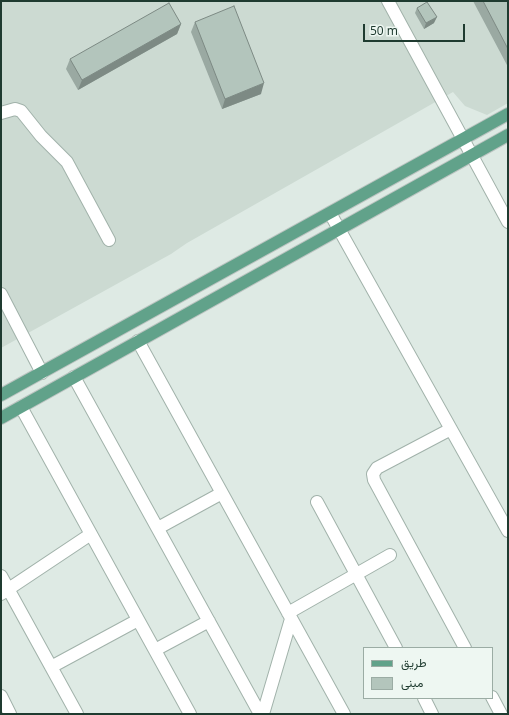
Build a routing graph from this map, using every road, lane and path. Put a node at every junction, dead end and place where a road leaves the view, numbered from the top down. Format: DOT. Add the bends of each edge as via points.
graph roads {
  1 [pos="388,1"];
  2 [pos="1,113"];
  3 [pos="508,114"];
  4 [pos="508,135"];
  5 [pos="464,139"];
  6 [pos="472,154"];
  7 [pos="330,213"];
  8 [pos="508,222"];
  9 [pos="339,228"];
  10 [pos="109,240"];
  11 [pos="1,294"];
  12 [pos="138,340"];
  13 [pos="42,373"];
  14 [pos="74,377"];
  15 [pos="1,395"];
  16 [pos="21,407"];
  17 [pos="1,418"];
  18 [pos="451,429"];
  19 [pos="222,493"];
  20 [pos="317,502"];
  21 [pos="158,528"];
  22 [pos="508,531"];
  23 [pos="91,534"];
  24 [pos="390,555"];
  25 [pos="356,574"];
  26 [pos="1,576"];
  27 [pos="5,592"];
  28 [pos="290,616"];
  29 [pos="138,620"];
  30 [pos="209,621"];
  31 [pos="395,647"];
  32 [pos="464,647"];
  33 [pos="155,650"];
  34 [pos="51,668"];
  35 [pos="1,696"];
  36 [pos="424,699"];
  37 [pos="493,699"];
  38 [pos="10,714"];
  39 [pos="77,714"];
  40 [pos="190,714"];
  41 [pos="261,714"];
  42 [pos="344,714"];
  43 [pos="432,714"];
  44 [pos="501,714"];
  1 -- 5 [label="street"];
  2 -- 10 [label="street" via="15,109 20,111 67,162"];
  3 -- 5 [label="main road"];
  4 -- 6 [label="main road"];
  5 -- 6 [label="street"];
  5 -- 7 [label="main road"];
  6 -- 8 [label="street"];
  6 -- 9 [label="main road"];
  7 -- 9 [label="street"];
  7 -- 13 [label="main road"];
  9 -- 12 [label="main road"];
  9 -- 18 [label="street"];
  11 -- 13 [label="street"];
  12 -- 14 [label="main road"];
  12 -- 19 [label="street"];
  13 -- 15 [label="main road"];
  14 -- 16 [label="main road"];
  14 -- 21 [label="street"];
  16 -- 17 [label="main road"];
  16 -- 23 [label="street"];
  18 -- 22 [label="street"];
  18 -- 32 [label="street" via="377,468 373,474"];
  19 -- 21 [label="street"];
  19 -- 28 [label="street"];
  20 -- 25 [label="street"];
  21 -- 30 [label="street"];
  23 -- 27 [label="street"];
  23 -- 29 [label="street"];
  24 -- 25 [label="street"];
  25 -- 28 [label="street"];
  25 -- 31 [label="street"];
  26 -- 27 [label="street"];
  27 -- 34 [label="street"];
  28 -- 41 [label="street"];
  28 -- 42 [label="street"];
  29 -- 33 [label="street"];
  29 -- 34 [label="street"];
  30 -- 33 [label="street"];
  30 -- 41 [label="street"];
  33 -- 40 [label="street"];
  34 -- 39 [label="street"];
  35 -- 38 [label="street"];
  36 -- 43 [label="street"];
  37 -- 44 [label="street"];
}
